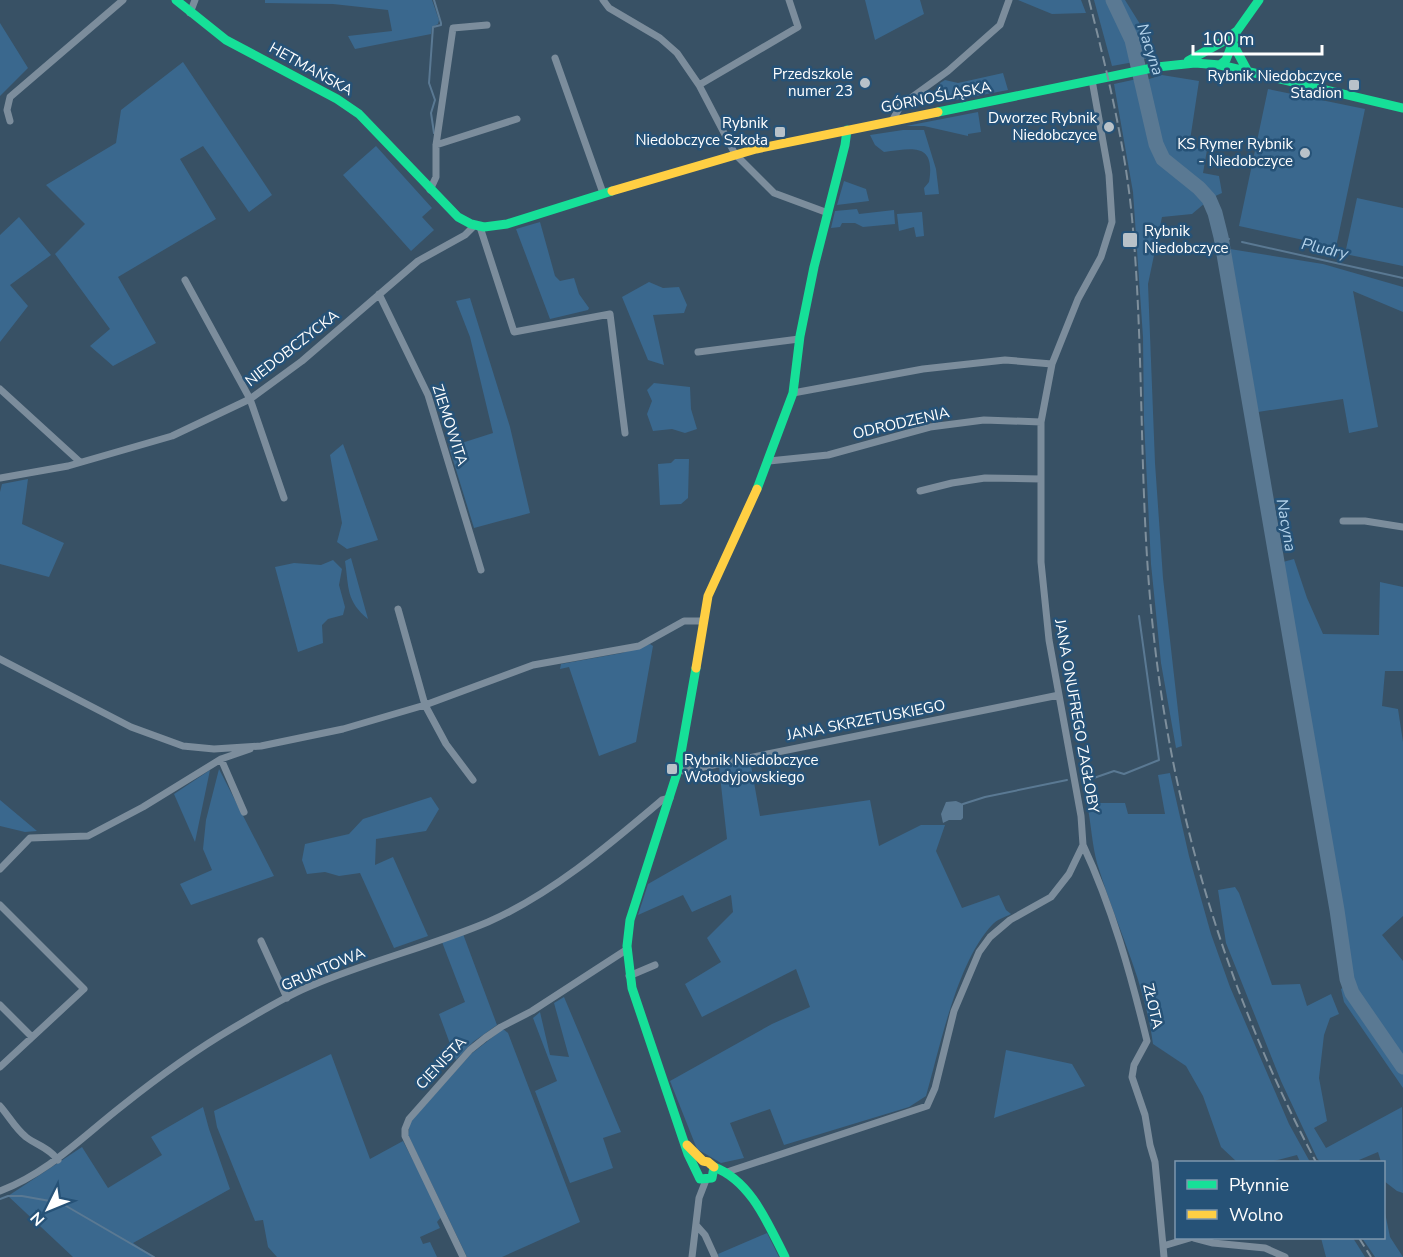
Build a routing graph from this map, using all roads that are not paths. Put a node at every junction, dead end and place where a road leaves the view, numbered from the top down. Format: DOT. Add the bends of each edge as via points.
graph roads {
  1 [pos="123,0"];
  2 [pos="176,0"];
  3 [pos="195,0"];
  4 [pos="603,0"];
  5 [pos="789,0"];
  6 [pos="1009,0"];
  7 [pos="1259,0"];
  8 [pos="190,13"];
  9 [pos="487,25"];
  10 [pos="1237,31"];
  11 [pos="1222,42"];
  12 [pos="1233,44"];
  13 [pos="555,58"];
  14 [pos="1184,63"];
  15 [pos="1221,65"];
  16 [pos="1247,70"];
  17 [pos="1092,80"];
  18 [pos="699,85"];
  19 [pos="1403,108"];
  20 [pos="517,119"];
  21 [pos="10,121"];
  22 [pos="892,121"];
  23 [pos="847,130"];
  24 [pos="436,145"];
  25 [pos="735,154"];
  26 [pos="430,190"];
  27 [pos="603,193"];
  28 [pos="828,213"];
  29 [pos="477,226"];
  30 [pos="185,280"];
  31 [pos="379,294"];
  32 [pos="799,339"];
  33 [pos="698,352"];
  34 [pos="1052,364"];
  35 [pos="0,389"];
  36 [pos="792,393"];
  37 [pos="250,399"];
  38 [pos="1041,423"];
  39 [pos="626,433"];
  40 [pos="80,462"];
  41 [pos="769,462"];
  42 [pos="0,478"];
  43 [pos="1041,479"];
  44 [pos="920,491"];
  45 [pos="284,498"];
  46 [pos="1343,520"];
  47 [pos="1403,527"];
  48 [pos="481,570"];
  49 [pos="398,609"];
  50 [pos="703,621"];
  51 [pos="0,659"];
  52 [pos="1059,695"];
  53 [pos="424,705"];
  54 [pos="261,746"];
  55 [pos="221,759"];
  56 [pos="678,770"];
  57 [pos="473,780"];
  58 [pos="670,798"];
  59 [pos="244,812"];
  60 [pos="1083,845"];
  61 [pos="0,869"];
  62 [pos="0,905"];
  63 [pos="261,941"];
  64 [pos="626,950"];
  65 [pos="655,965"];
  66 [pos="629,976"];
  67 [pos="287,998"];
  68 [pos="0,1005"];
  69 [pos="32,1037"];
  70 [pos="0,1067"];
  71 [pos="0,1106"];
  72 [pos="686,1143"];
  73 [pos="58,1160"];
  74 [pos="703,1161"];
  75 [pos="727,1172"];
  76 [pos="696,1173"];
  77 [pos="710,1175"];
  78 [pos="736,1183"];
  79 [pos="0,1191"];
  80 [pos="699,1198"];
  81 [pos="697,1226"];
  82 [pos="1187,1239"];
  83 [pos="1198,1239"];
  84 [pos="1163,1246"];
  85 [pos="1282,1256"];
  86 [pos="463,1257"];
  87 [pos="692,1257"];
  88 [pos="716,1257"];
  89 [pos="784,1257"];
  90 [pos="1164,1257"];
  1 -- 21 [label="street" via="10,97"];
  2 -- 8 [label="street, HETMAŃSKA"];
  3 -- 8 [label="street"];
  4 -- 18 [label="street" via="609,8 660,38"];
  5 -- 18 [label="street" via="798,27"];
  6 -- 22 [label="street" via="1000,25 901,105"];
  7 -- 10 [label="street"];
  8 -- 26 [label="street, HETMAŃSKA" via="226,40 359,114"];
  9 -- 24 [label="street" via="453,28"];
  10 -- 11 [label="street"];
  10 -- 12 [label="street"];
  11 -- 14 [label="street"];
  11 -- 15 [label="street" via="1216,58"];
  12 -- 15 [label="street"];
  12 -- 16 [label="street"];
  13 -- 27 [label="street"];
  14 -- 15 [label="street, GÓRNOŚLĄSKA"];
  14 -- 17 [label="street, GÓRNOŚLĄSKA"];
  15 -- 16 [label="street, GÓRNOŚLĄSKA"];
  16 -- 19 [label="street, GÓRNOŚLĄSKA"];
  17 -- 22 [label="street, GÓRNOŚLĄSKA"];
  17 -- 34 [label="street, JANA ONUFREGO ZAGŁOBY" via="1109,175 1112,222 1101,256 1078,299"];
  18 -- 25 [label="street"];
  20 -- 24 [label="street"];
  22 -- 23 [label="street, GÓRNOŚLĄSKA"];
  23 -- 25 [label="street, GÓRNOŚLĄSKA"];
  23 -- 28 [label="street"];
  24 -- 26 [label="street" via="436,177"];
  25 -- 27 [label="street, GÓRNOŚLĄSKA"];
  25 -- 28 [label="street" via="774,193"];
  26 -- 29 [label="street, HETMAŃSKA" via="451,212"];
  27 -- 29 [label="street, GÓRNOŚLĄSKA" via="507,224"];
  28 -- 32 [label="street"];
  29 -- 31 [label="street, NIEDOBCZYCKA" via="418,261"];
  29 -- 39 [label="street" via="514,332 610,314"];
  30 -- 37 [label="street"];
  31 -- 37 [label="street, NIEDOBCZYCKA" via="302,361"];
  31 -- 48 [label="street, ZIEMOWITA" via="428,395"];
  32 -- 33 [label="street"];
  32 -- 36 [label="street"];
  34 -- 36 [label="street" via="993,361 922,369"];
  34 -- 38 [label="street, JANA ONUFREGO ZAGŁOBY"];
  35 -- 40 [label="street"];
  36 -- 41 [label="street"];
  37 -- 40 [label="street, NIEDOBCZYCKA" via="177,434"];
  37 -- 45 [label="street"];
  38 -- 41 [label="street, ODRODZENIA" via="984,420 930,427 828,455"];
  38 -- 43 [label="street, JANA ONUFREGO ZAGŁOBY"];
  40 -- 42 [label="street, NIEDOBCZYCKA"];
  41 -- 50 [label="street" via="708,596"];
  43 -- 44 [label="street" via="985,478"];
  43 -- 52 [label="street, JANA ONUFREGO ZAGŁOBY" via="1041,562"];
  46 -- 47 [label="street"];
  49 -- 53 [label="street"];
  50 -- 53 [label="street" via="684,621 639,646 533,665"];
  50 -- 56 [label="street"];
  51 -- 54 [label="street" via="131,727 183,746"];
  52 -- 56 [label="street, JANA SKRZETUSKIEGO"];
  52 -- 60 [label="street, JANA ONUFREGO ZAGŁOBY"];
  53 -- 54 [label="street" via="343,729"];
  53 -- 57 [label="street"];
  54 -- 55 [label="street"];
  55 -- 59 [label="street"];
  55 -- 61 [label="street" via="88,836 30,838"];
  56 -- 58 [label="street"];
  58 -- 64 [label="street" via="630,920"];
  58 -- 67 [label="street, GRUNTOWA" via="662,800 540,894 489,922 351,970"];
  60 -- 75 [label="street, JANA ONUFREGO ZAGŁOBY" via="1069,874 1051,897 1010,920 979,952 954,1011 927,1107"];
  60 -- 84 [label="street, ZŁOTA" via="1134,982 1147,1041 1132,1077 1155,1162"];
  62 -- 69 [label="street" via="84,989"];
  63 -- 67 [label="street"];
  64 -- 66 [label="street"];
  64 -- 86 [label="street, CIENISTA" via="470,1050 406,1125 405,1136"];
  65 -- 66 [label="street"];
  66 -- 72 [label="street"];
  67 -- 73 [label="street, GRUNTOWA" via="191,1055 121,1106"];
  68 -- 69 [label="street"];
  69 -- 70 [label="street"];
  71 -- 73 [label="street" via="20,1131 50,1149"];
  72 -- 74 [label="street"];
  72 -- 76 [label="street"];
  73 -- 79 [label="street, GRUNTOWA" via="22,1183"];
  74 -- 76 [label="street"];
  74 -- 77 [label="street" via="708,1162"];
  75 -- 77 [label="street"];
  75 -- 78 [label="street"];
  76 -- 77 [label="street" via="700,1179"];
  76 -- 80 [label="street"];
  77 -- 78 [label="street"];
  77 -- 80 [label="street"];
  78 -- 89 [label="street" via="758,1205"];
  80 -- 81 [label="street"];
  81 -- 87 [label="street"];
  81 -- 88 [label="street"];
  82 -- 84 [label="street"];
  83 -- 85 [label="street" via="1265,1248"];
  84 -- 90 [label="street, ZŁOTA"];
}
